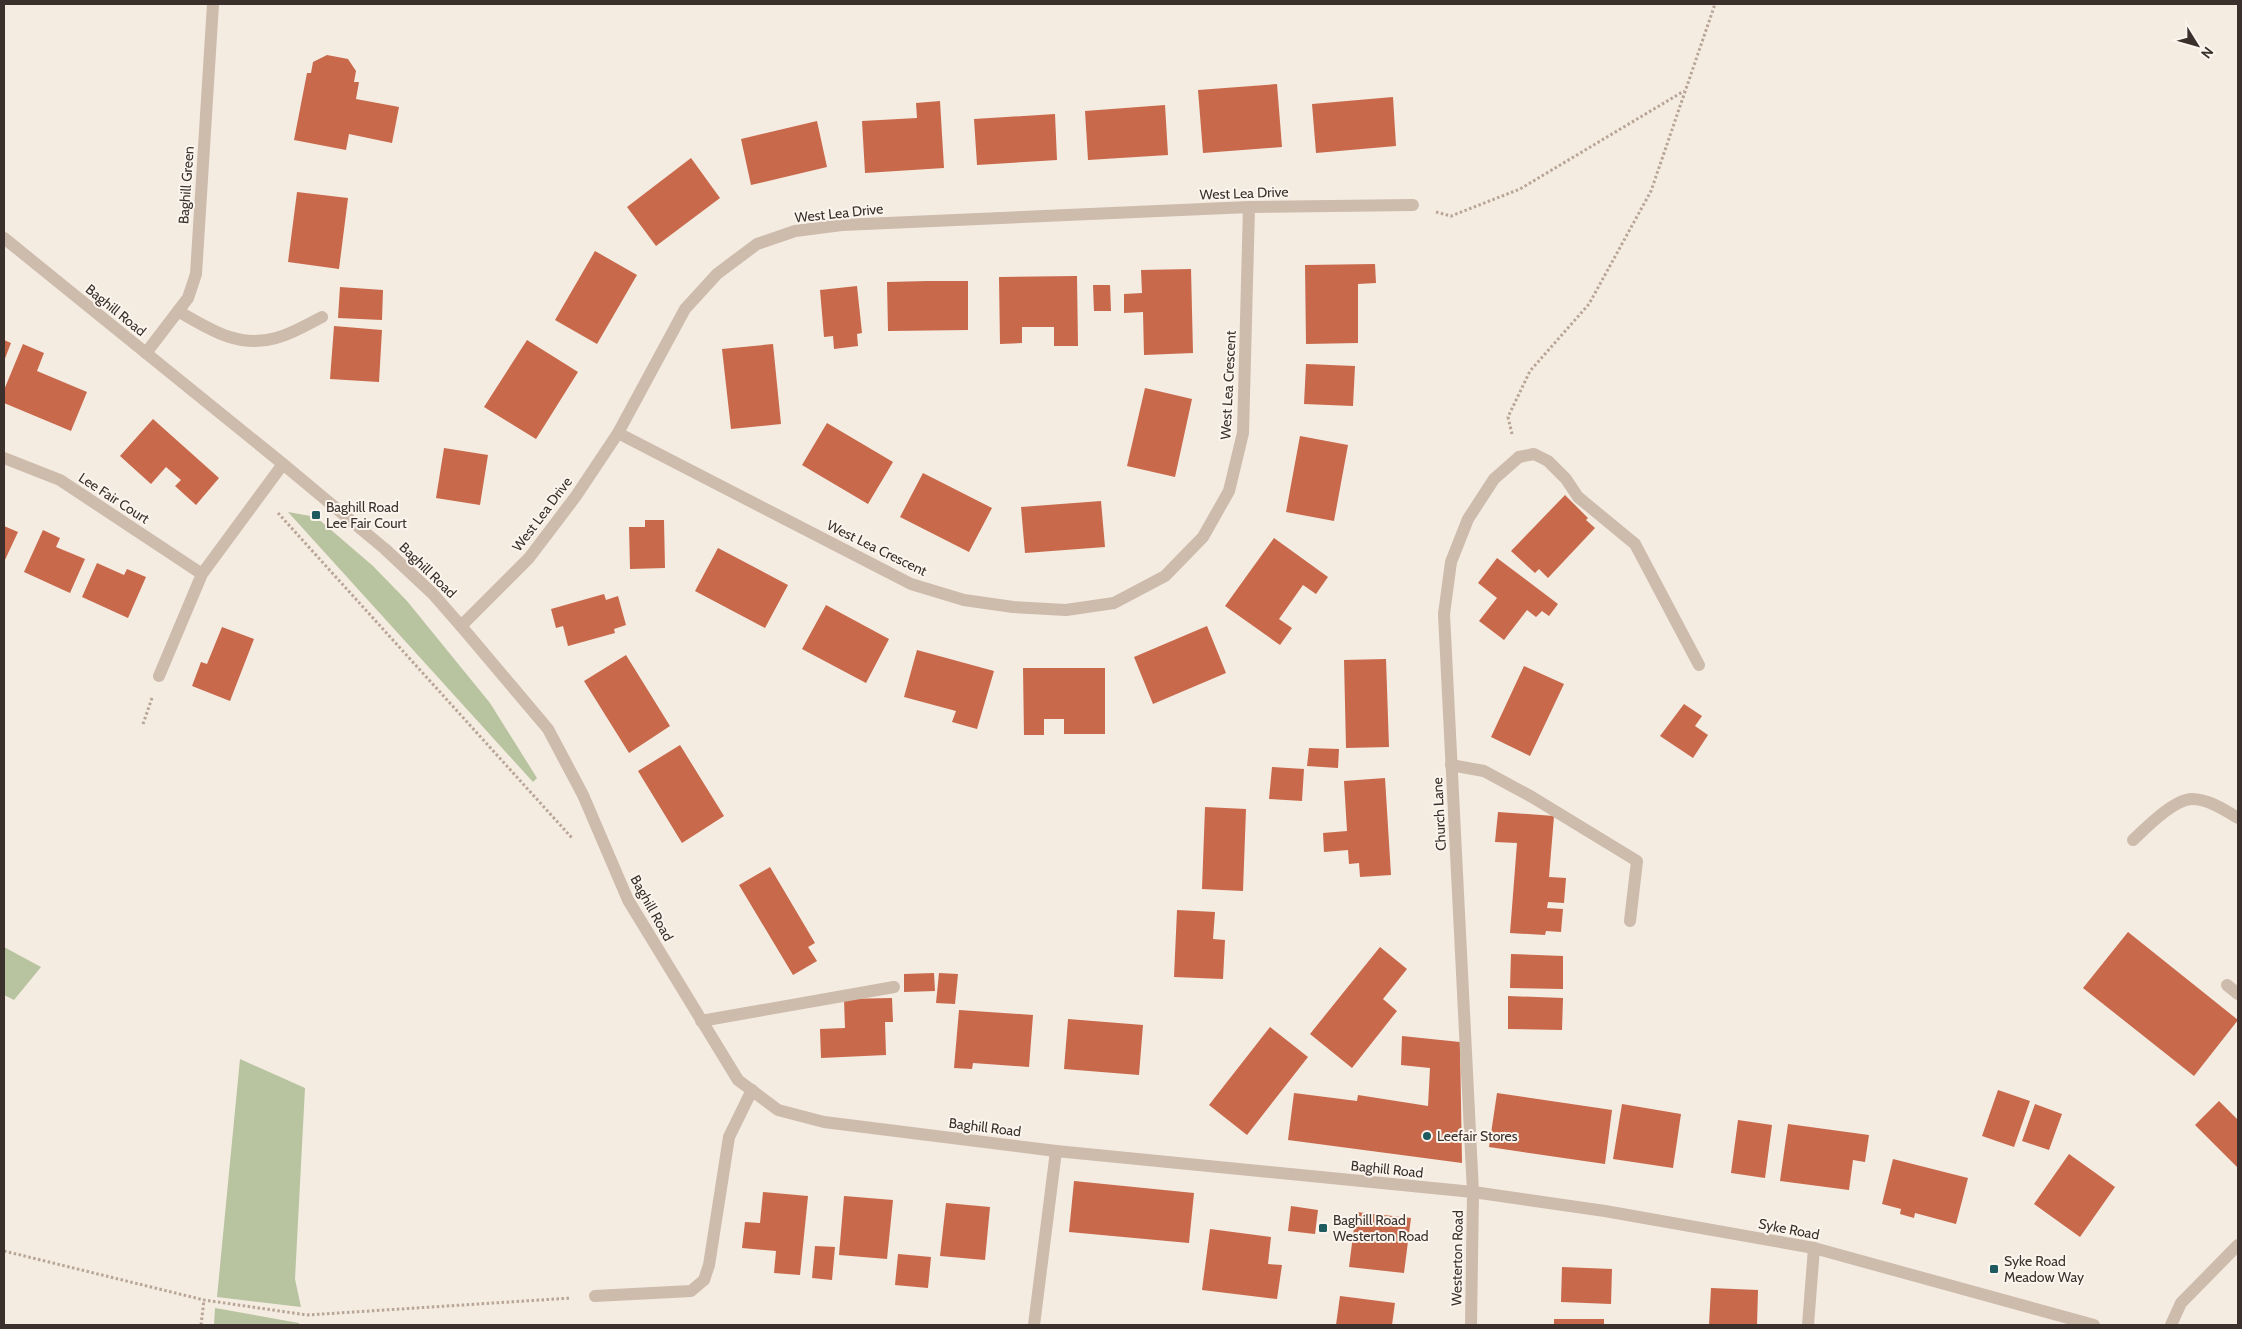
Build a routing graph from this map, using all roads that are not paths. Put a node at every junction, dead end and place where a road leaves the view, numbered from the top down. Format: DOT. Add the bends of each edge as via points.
graph roads {
  1 [pos="213,4"];
  2 [pos="1413,205"];
  3 [pos="1249,207"];
  4 [pos="4,238"];
  5 [pos="178,311"];
  6 [pos="322,317"];
  7 [pos="146,353"];
  8 [pos="618,432"];
  9 [pos="4,458"];
  10 [pos="283,464"];
  11 [pos="202,574"];
  12 [pos="461,626"];
  13 [pos="1699,665"];
  14 [pos="159,676"];
  15 [pos="1452,765"];
  16 [pos="2238,818"];
  17 [pos="2132,840"];
  18 [pos="1630,921"];
  19 [pos="2227,985"];
  20 [pos="894,987"];
  21 [pos="2238,994"];
  22 [pos="700,1021"];
  23 [pos="752,1090"];
  24 [pos="1056,1151"];
  25 [pos="1473,1192"];
  26 [pos="2238,1245"];
  27 [pos="1814,1248"];
  28 [pos="595,1296"];
  29 [pos="1034,1325"];
  30 [pos="1471,1325"];
  31 [pos="1808,1325"];
  32 [pos="2094,1325"];
  33 [pos="2171,1325"];
  1 -- 5 [label="street, Baghill Green" via="196,274 188,298"];
  2 -- 3 [label="street, West Lea Drive"];
  3 -- 8 [label="street, West Lea Drive" via="842,224 795,231 757,244 717,274 685,309"];
  3 -- 8 [label="street, West Lea Crescent" via="1243,433 1229,491 1203,537 1165,576 1114,603 1066,610 1013,607 964,600 911,584"];
  4 -- 7 [label="street, Baghill Road"];
  5 -- 6 [label="street" via="233,340 254,341 276,338"];
  5 -- 7 [label="street, Baghill Green"];
  7 -- 10 [label="street, Baghill Road"];
  8 -- 12 [label="street, West Lea Drive" via="576,496 529,558"];
  9 -- 11 [label="street, Lee Fair Court" via="60,480"];
  10 -- 11 [label="street"];
  10 -- 12 [label="street, Baghill Road" via="385,549"];
  11 -- 14 [label="street"];
  12 -- 22 [label="street, Baghill Road" via="548,730 583,795 628,900"];
  13 -- 15 [label="street, Church Lane" via="1635,544 1578,497 1548,461 1534,454 1518,457 1494,479 1468,519 1451,562 1444,614"];
  15 -- 18 [label="street" via="1484,771 1637,861"];
  15 -- 25 [label="street, Church Lane"];
  16 -- 17 [label="street" via="2215,805 2191,798 2166,809"];
  19 -- 21 [label="street"];
  20 -- 22 [label="street"];
  22 -- 23 [label="street, Baghill Road" via="738,1080"];
  23 -- 24 [label="street, Baghill Road" via="778,1110 824,1122"];
  23 -- 28 [label="street" via="729,1137 704,1280 691,1291"];
  24 -- 25 [label="street, Baghill Road"];
  24 -- 29 [label="street"];
  25 -- 27 [label="street, Syke Road" via="1605,1211"];
  25 -- 30 [label="street, Westerton Road"];
  26 -- 33 [label="street" via="2181,1303"];
  27 -- 31 [label="street"];
  27 -- 32 [label="street, Syke Road"];
}
